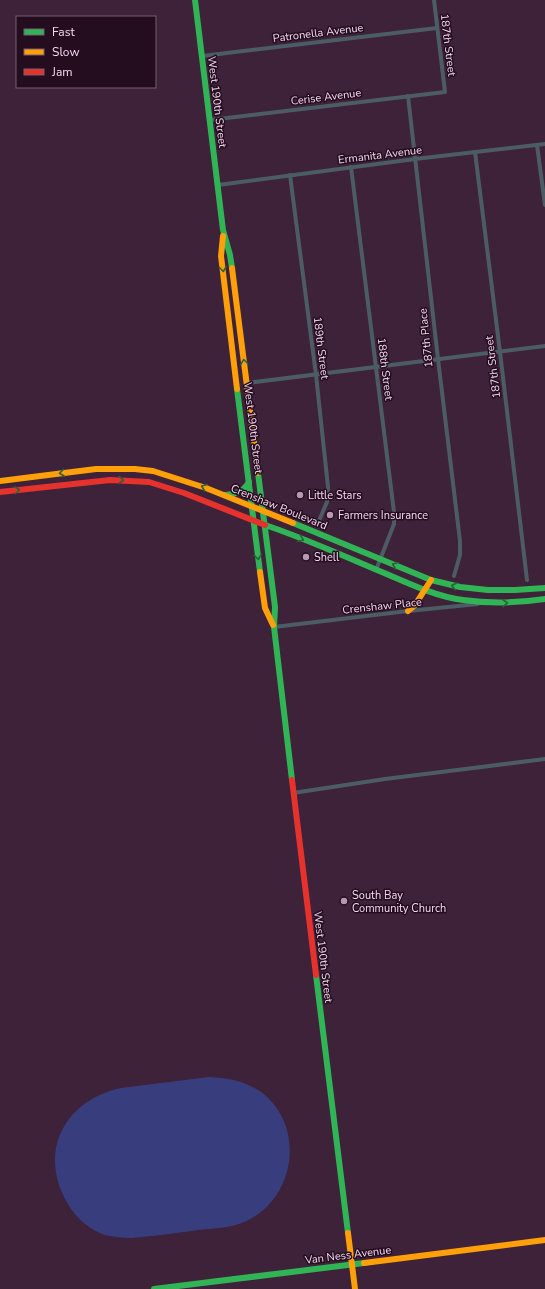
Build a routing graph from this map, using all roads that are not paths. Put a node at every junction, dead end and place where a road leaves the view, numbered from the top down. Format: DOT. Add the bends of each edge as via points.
graph roads {
  1 [pos="195,0"];
  2 [pos="434,0"];
  3 [pos="437,28"];
  4 [pos="202,56"];
  5 [pos="445,92"];
  6 [pos="408,96"];
  7 [pos="210,120"];
  8 [pos="545,144"];
  9 [pos="538,145"];
  10 [pos="475,152"];
  11 [pos="415,159"];
  12 [pos="351,167"];
  13 [pos="290,175"];
  14 [pos="218,185"];
  15 [pos="545,205"];
  16 [pos="223,230"];
  17 [pos="545,346"];
  18 [pos="500,352"];
  19 [pos="438,360"];
  20 [pos="376,367"];
  21 [pos="316,375"];
  22 [pos="247,383"];
  23 [pos="81,471"];
  24 [pos="0,481"];
  25 [pos="82,482"];
  26 [pos="249,482"];
  27 [pos="0,492"];
  28 [pos="223,496"];
  29 [pos="252,508"];
  30 [pos="263,512"];
  31 [pos="254,521"];
  32 [pos="318,523"];
  33 [pos="265,525"];
  34 [pos="380,559"];
  35 [pos="376,570"];
  36 [pos="454,576"];
  37 [pos="431,580"];
  38 [pos="527,580"];
  39 [pos="545,588"];
  40 [pos="426,590"];
  41 [pos="545,598"];
  42 [pos="492,603"];
  43 [pos="408,611"];
  44 [pos="274,627"];
  45 [pos="545,759"];
  46 [pos="293,793"];
  47 [pos="545,1240"];
  48 [pos="351,1264"];
  49 [pos="154,1289"];
  50 [pos="355,1289"];
  1 -- 4 [label="main road, West 190th Street"];
  2 -- 3 [label="street, 187th Street"];
  3 -- 4 [label="street, Patronella Avenue"];
  3 -- 5 [label="street, 187th Street"];
  4 -- 7 [label="main road, West 190th Street"];
  5 -- 6 [label="street, Cerise Avenue"];
  6 -- 7 [label="street, Cerise Avenue"];
  6 -- 11 [label="street, 187th Place"];
  7 -- 14 [label="main road, West 190th Street"];
  8 -- 9 [label="street, Ermanita Avenue"];
  9 -- 10 [label="street, Ermanita Avenue"];
  9 -- 15 [label="street"];
  10 -- 11 [label="street, Ermanita Avenue"];
  10 -- 18 [label="street, 187th Street"];
  11 -- 12 [label="street, Ermanita Avenue"];
  11 -- 19 [label="street, 187th Place"];
  12 -- 13 [label="street, Ermanita Avenue"];
  12 -- 20 [label="street, 188th Street"];
  13 -- 14 [label="street, Ermanita Avenue"];
  13 -- 21 [label="street, 189th Street"];
  14 -- 16 [label="main road, West 190th Street"];
  22 -- 16 [label="main road, West 190th Street, one-way" via="230,255"];
  16 -- 26 [label="main road, West 190th Street, one-way" via="221,256"];
  17 -- 18 [label="street"];
  18 -- 19 [label="street"];
  18 -- 38 [label="street, 187th Street"];
  19 -- 20 [label="street"];
  19 -- 36 [label="street, 187th Place" via="460,541 460,555"];
  20 -- 21 [label="street"];
  20 -- 34 [label="street, 188th Street" via="394,512 394,524"];
  21 -- 22 [label="street"];
  21 -- 32 [label="street, 189th Street" via="328,495"];
  22 -- 30 [label="main road, West 190th Street"];
  23 -- 24 [label="main road, Crenshaw Boulevard, one-way"];
  23 -- 25 [label="main road"];
  28 -- 23 [label="main road, Crenshaw Boulevard, one-way" via="178,478 152,471 125,468"];
  27 -- 25 [label="main road, Crenshaw Boulevard, one-way"];
  25 -- 31 [label="main road, Crenshaw Boulevard, one-way" via="149,482"];
  26 -- 28 [label="main road" via="238,494"];
  26 -- 29 [label="main road, West 190th Street"];
  28 -- 29 [label="main road, Crenshaw Boulevard"];
  29 -- 30 [label="main road, Crenshaw Boulevard"];
  29 -- 31 [label="main road, West 190th Street"];
  30 -- 33 [label="main road, West 190th Street"];
  30 -- 34 [label="main road, Crenshaw Boulevard"];
  31 -- 33 [label="main road, Crenshaw Boulevard"];
  31 -- 44 [label="main road, West 190th Street, one-way" via="265,608"];
  33 -- 35 [label="main road, Crenshaw Boulevard, one-way"];
  33 -- 44 [label="main road, West 190th Street" via="275,607"];
  34 -- 35 [label="street, 188th Street"];
  37 -- 34 [label="main road, Crenshaw Boulevard, one-way"];
  35 -- 40 [label="main road, Crenshaw Boulevard"];
  39 -- 37 [label="main road, Crenshaw Boulevard, one-way" via="494,591 464,588"];
  37 -- 40 [label="main road"];
  40 -- 42 [label="main road, Crenshaw Boulevard" via="462,600"];
  40 -- 43 [label="main road"];
  42 -- 41 [label="main road, Crenshaw Boulevard, one-way"];
  42 -- 43 [label="street, Crenshaw Place"];
  43 -- 44 [label="street, Crenshaw Place"];
  44 -- 46 [label="main road, West 190th Street"];
  45 -- 46 [label="street"];
  46 -- 48 [label="main road, West 190th Street"];
  47 -- 48 [label="main road, Van Ness Avenue"];
  48 -- 49 [label="main road, Van Ness Avenue"];
  48 -- 50 [label="main road, West 190th Street"];
}
